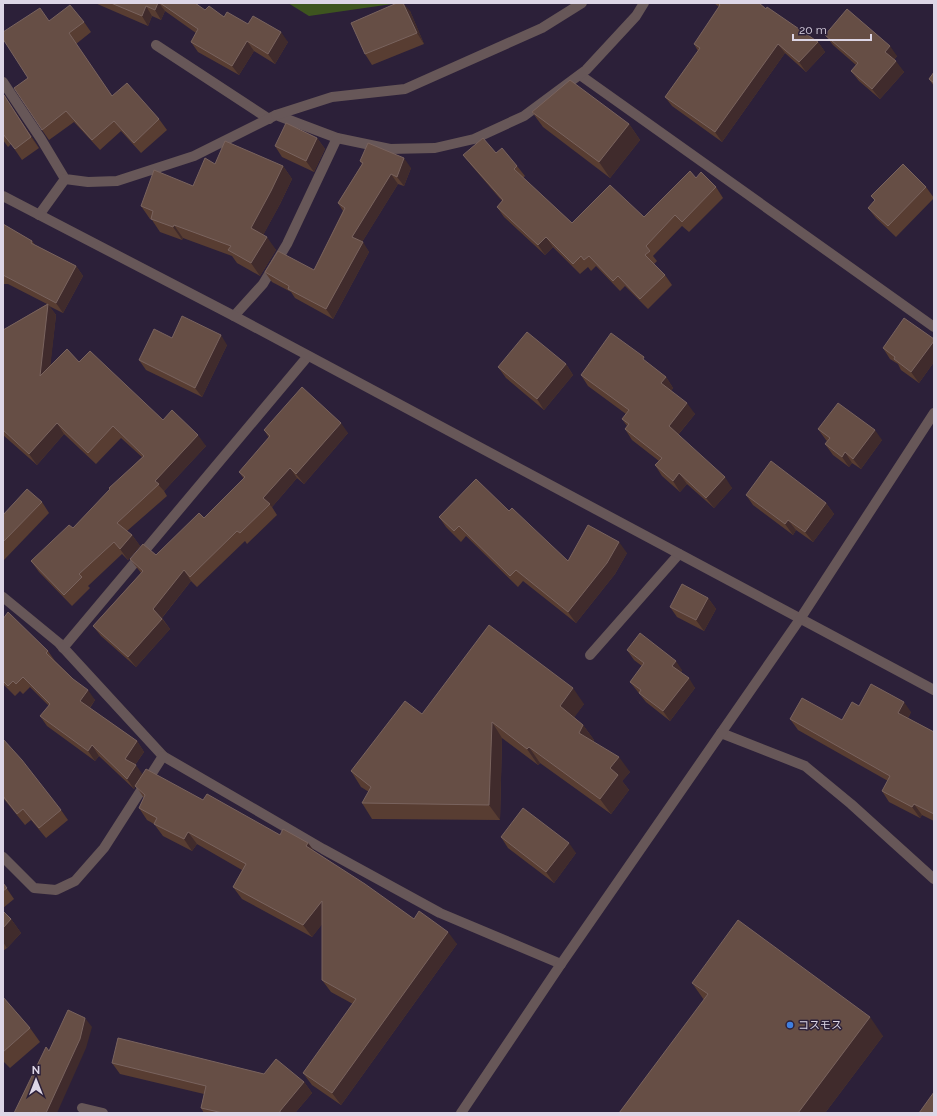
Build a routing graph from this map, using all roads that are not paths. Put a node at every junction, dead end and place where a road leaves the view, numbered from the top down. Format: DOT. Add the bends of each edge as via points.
graph roads {
  1 [pos="582,3"];
  2 [pos="644,3"];
  3 [pos="156,45"];
  4 [pos="580,75"];
  5 [pos="3,82"];
  6 [pos="273,117"];
  7 [pos="337,138"];
  8 [pos="65,179"];
  9 [pos="3,196"];
  10 [pos="40,215"];
  11 [pos="234,316"];
  12 [pos="934,327"];
  13 [pos="308,356"];
  14 [pos="934,413"];
  15 [pos="679,554"];
  16 [pos="3,597"];
  17 [pos="800,619"];
  18 [pos="63,648"];
  19 [pos="590,655"];
  20 [pos="934,690"];
  21 [pos="721,733"];
  22 [pos="163,756"];
  23 [pos="3,857"];
  24 [pos="934,879"];
  25 [pos="561,964"];
  26 [pos="82,1108"];
  27 [pos="103,1113"];
  28 [pos="461,1113"];
  1 -- 6 [label="street" via="542,28 405,90 332,97"];
  2 -- 4 [label="street" via="636,16"];
  3 -- 6 [label="street"];
  4 -- 7 [label="street" via="524,116 474,139 435,148 390,149"];
  4 -- 12 [label="street"];
  5 -- 8 [label="street"];
  6 -- 7 [label="street"];
  6 -- 8 [label="street" via="194,156 117,181 88,182"];
  7 -- 11 [label="street" via="287,244 263,284"];
  8 -- 10 [label="street"];
  9 -- 10 [label="street"];
  10 -- 11 [label="street"];
  11 -- 13 [label="street"];
  13 -- 15 [label="street"];
  13 -- 18 [label="street"];
  14 -- 17 [label="street"];
  15 -- 17 [label="street"];
  15 -- 19 [label="street"];
  16 -- 18 [label="street"];
  17 -- 20 [label="street"];
  17 -- 21 [label="street"];
  18 -- 22 [label="street"];
  21 -- 24 [label="street" via="805,766"];
  21 -- 25 [label="street"];
  22 -- 23 [label="street" via="104,848 75,881 56,890 34,888"];
  22 -- 25 [label="street" via="323,849 440,913"];
  25 -- 28 [label="street"];
  26 -- 27 [label="street"];
}
